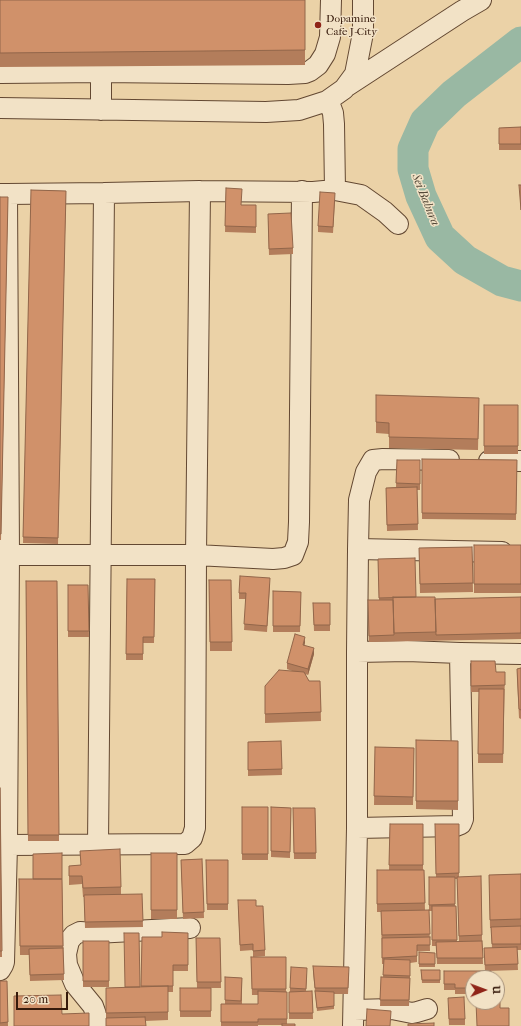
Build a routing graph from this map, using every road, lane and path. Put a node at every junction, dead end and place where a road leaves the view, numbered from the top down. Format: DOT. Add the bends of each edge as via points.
graph roads {
  1 [pos="331,0"];
  2 [pos="363,0"];
  3 [pos="482,0"];
  4 [pos="462,5"];
  5 [pos="101,72"];
  6 [pos="0,73"];
  7 [pos="344,89"];
  8 [pos="328,101"];
  9 [pos="0,108"];
  10 [pos="102,110"];
  11 [pos="335,190"];
  12 [pos="200,191"];
  13 [pos="302,191"];
  14 [pos="104,193"];
  15 [pos="4,194"];
  16 [pos="398,224"];
  17 [pos="521,461"];
  18 [pos="358,549"];
  19 [pos="511,553"];
  20 [pos="4,555"];
  21 [pos="196,555"];
  22 [pos="100,556"];
  23 [pos="356,652"];
  24 [pos="460,653"];
  25 [pos="521,654"];
  26 [pos="357,828"];
  27 [pos="98,844"];
  28 [pos="7,845"];
  29 [pos="190,928"];
  30 [pos="0,970"];
  31 [pos="428,1009"];
  32 [pos="353,1018"];
  33 [pos="99,1026"];
  1 -- 5 [label="street" via="330,37 325,54 318,65 305,73"];
  2 -- 7 [label="street" via="363,33 355,74"];
  3 -- 4 [label="street"];
  4 -- 7 [label="street"];
  5 -- 6 [label="street"];
  5 -- 10 [label="street"];
  7 -- 8 [label="street"];
  8 -- 10 [label="street" via="299,110 266,112"];
  8 -- 11 [label="street" via="334,124"];
  9 -- 10 [label="street"];
  11 -- 13 [label="street"];
  11 -- 16 [label="street" via="360,195"];
  12 -- 13 [label="street"];
  12 -- 14 [label="street"];
  12 -- 21 [label="street"];
  13 -- 21 [label="street" via="298,542 293,555 284,558"];
  14 -- 15 [label="street"];
  14 -- 22 [label="street"];
  15 -- 20 [label="street"];
  17 -- 18 [label="street" via="373,460 366,472 359,500"];
  18 -- 19 [label="street"];
  18 -- 23 [label="street"];
  20 -- 22 [label="street"];
  20 -- 28 [label="street"];
  21 -- 22 [label="street"];
  21 -- 27 [label="street" via="195,828 192,838 185,844"];
  22 -- 27 [label="street"];
  23 -- 24 [label="street"];
  23 -- 26 [label="street"];
  24 -- 25 [label="street"];
  24 -- 26 [label="street" via="463,819 461,824"];
  26 -- 32 [label="street"];
  27 -- 28 [label="street"];
  28 -- 30 [label="street" via="4,962"];
  29 -- 33 [label="street" via="80,932 74,935 66,954 67,965 75,984 93,1006"];
  31 -- 32 [label="street" via="412,1013 392,1009"];
}
